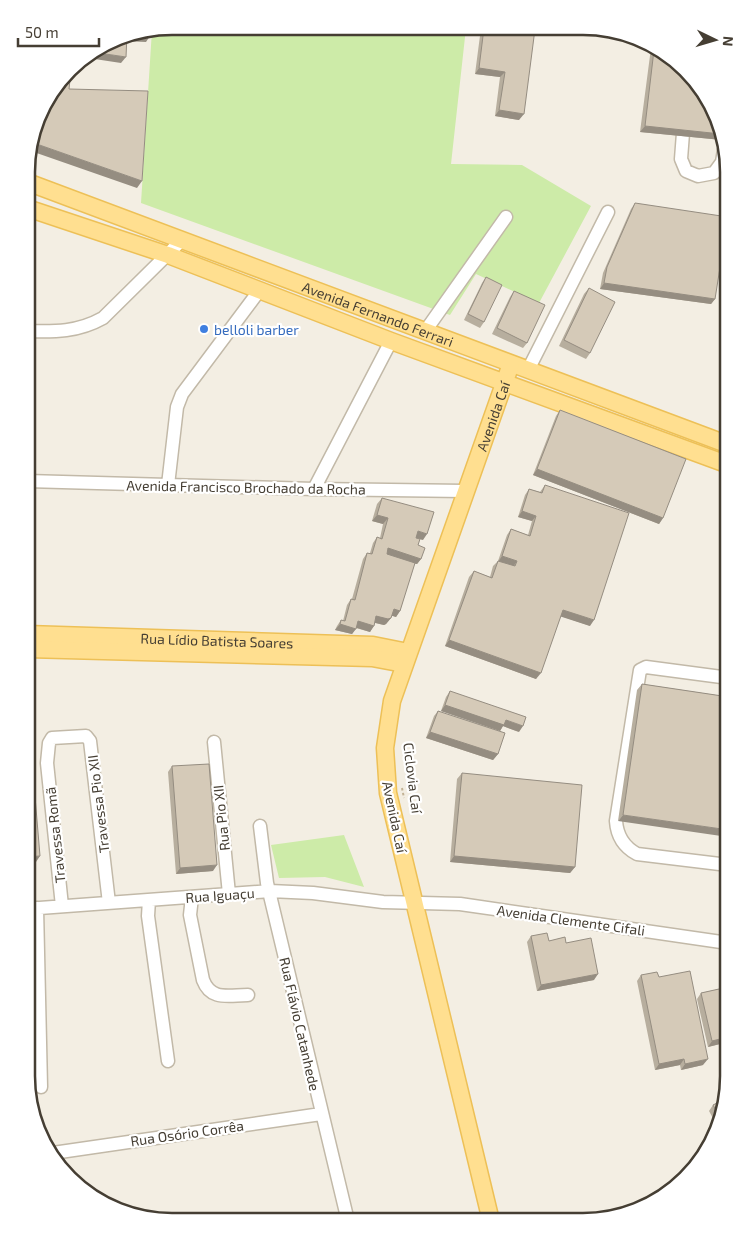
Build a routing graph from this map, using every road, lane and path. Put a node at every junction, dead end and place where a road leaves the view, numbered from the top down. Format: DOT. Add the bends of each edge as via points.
graph roads {
  1 [pos="684,103"];
  2 [pos="720,165"];
  3 [pos="35,185"];
  4 [pos="35,211"];
  5 [pos="608,212"];
  6 [pos="506,217"];
  7 [pos="182,240"];
  8 [pos="168,255"];
  9 [pos="259,291"];
  10 [pos="426,330"];
  11 [pos="35,331"];
  12 [pos="390,341"];
  13 [pos="511,364"];
  14 [pos="528,370"];
  15 [pos="503,382"];
  16 [pos="703,435"];
  17 [pos="720,442"];
  18 [pos="698,453"];
  19 [pos="720,462"];
  20 [pos="35,481"];
  21 [pos="168,486"];
  22 [pos="314,489"];
  23 [pos="465,491"];
  24 [pos="35,635"];
  25 [pos="138,644"];
  26 [pos="35,649"];
  27 [pos="406,658"];
  28 [pos="720,677"];
  29 [pos="214,742"];
  30 [pos="47,764"];
  31 [pos="401,780"];
  32 [pos="404,798"];
  33 [pos="260,826"];
  34 [pos="720,864"];
  35 [pos="270,891"];
  36 [pos="229,894"];
  37 [pos="192,897"];
  38 [pos="149,900"];
  39 [pos="414,902"];
  40 [pos="109,903"];
  41 [pos="62,906"];
  42 [pos="35,909"];
  43 [pos="720,942"];
  44 [pos="35,968"];
  45 [pos="248,995"];
  46 [pos="168,1061"];
  47 [pos="41,1087"];
  48 [pos="321,1114"];
  49 [pos="58,1152"];
  50 [pos="346,1213"];
  51 [pos="490,1213"];
  1 -- 2 [label="street" via="681,159 686,171 698,176 714,173"];
  3 -- 7 [label="main road, Avenida Fernando Ferrari"];
  4 -- 8 [label="main road, Avenida Fernando Ferrari"];
  5 -- 14 [label="street"];
  6 -- 10 [label="street"];
  7 -- 8 [label="street"];
  7 -- 10 [label="main road, Avenida Fernando Ferrari"];
  8 -- 9 [label="main road, Avenida Fernando Ferrari"];
  8 -- 11 [label="street" via="116,308 90,326 60,332"];
  9 -- 12 [label="main road, Avenida Fernando Ferrari"];
  9 -- 21 [label="street" via="182,394 177,407"];
  10 -- 13 [label="main road, Avenida Fernando Ferrari"];
  12 -- 15 [label="main road, Avenida Fernando Ferrari"];
  12 -- 22 [label="street"];
  13 -- 14 [label="main road, Avenida Fernando Ferrari"];
  13 -- 15 [label="main road, Avenida Caí"];
  14 -- 16 [label="main road, Avenida Fernando Ferrari"];
  15 -- 18 [label="main road, Avenida Fernando Ferrari"];
  15 -- 23 [label="main road, Avenida Caí"];
  16 -- 17 [label="main road, Avenida Fernando Ferrari"];
  16 -- 18 [label="main road"];
  18 -- 19 [label="main road, Avenida Fernando Ferrari"];
  20 -- 21 [label="street, Avenida Francisco Brochado da Rocha"];
  21 -- 22 [label="street, Avenida Francisco Brochado da Rocha"];
  22 -- 23 [label="street, Avenida Francisco Brochado da Rocha"];
  23 -- 27 [label="main road, Avenida Caí"];
  24 -- 25 [label="main road, Rua Lídio Batista Soares"];
  25 -- 26 [label="main road, Rua Lídio Batista Soares"];
  25 -- 27 [label="main road, Rua Lídio Batista Soares" via="320,650 373,645"];
  27 -- 39 [label="main road, Avenida Caí" via="387,725 386,773"];
  28 -- 34 [label="street" via="646,667 640,670 616,821 622,841 637,854"];
  29 -- 36 [label="street, Rua Pio XII"];
  30 -- 40 [label="street, Travessa Pio XII" via="52,738 89,738"];
  30 -- 41 [label="street, Travessa Romã"];
  31 -- 32 [label="path, Ciclovia Caí"];
  33 -- 35 [label="street, Rua Flávio Catanhede"];
  35 -- 36 [label="street, Rua Iguaçu"];
  35 -- 39 [label="street, Rua Iguaçu"];
  35 -- 48 [label="street, Rua Flávio Catanhede"];
  36 -- 37 [label="street, Rua Iguaçu"];
  37 -- 38 [label="street, Rua Iguaçu"];
  37 -- 45 [label="street" via="190,915 207,990 214,995"];
  38 -- 40 [label="street, Rua Iguaçu"];
  38 -- 46 [label="street" via="148,916"];
  39 -- 43 [label="street, Avenida Clemente Cifali" via="460,904"];
  39 -- 51 [label="main road, Avenida Caí"];
  40 -- 41 [label="street, Rua Iguaçu"];
  41 -- 42 [label="street, Rua Iguaçu"];
  44 -- 47 [label="street"];
  48 -- 49 [label="street, Rua Osório Corrêa"];
  48 -- 50 [label="street, Rua Flávio Catanhede"];
}
